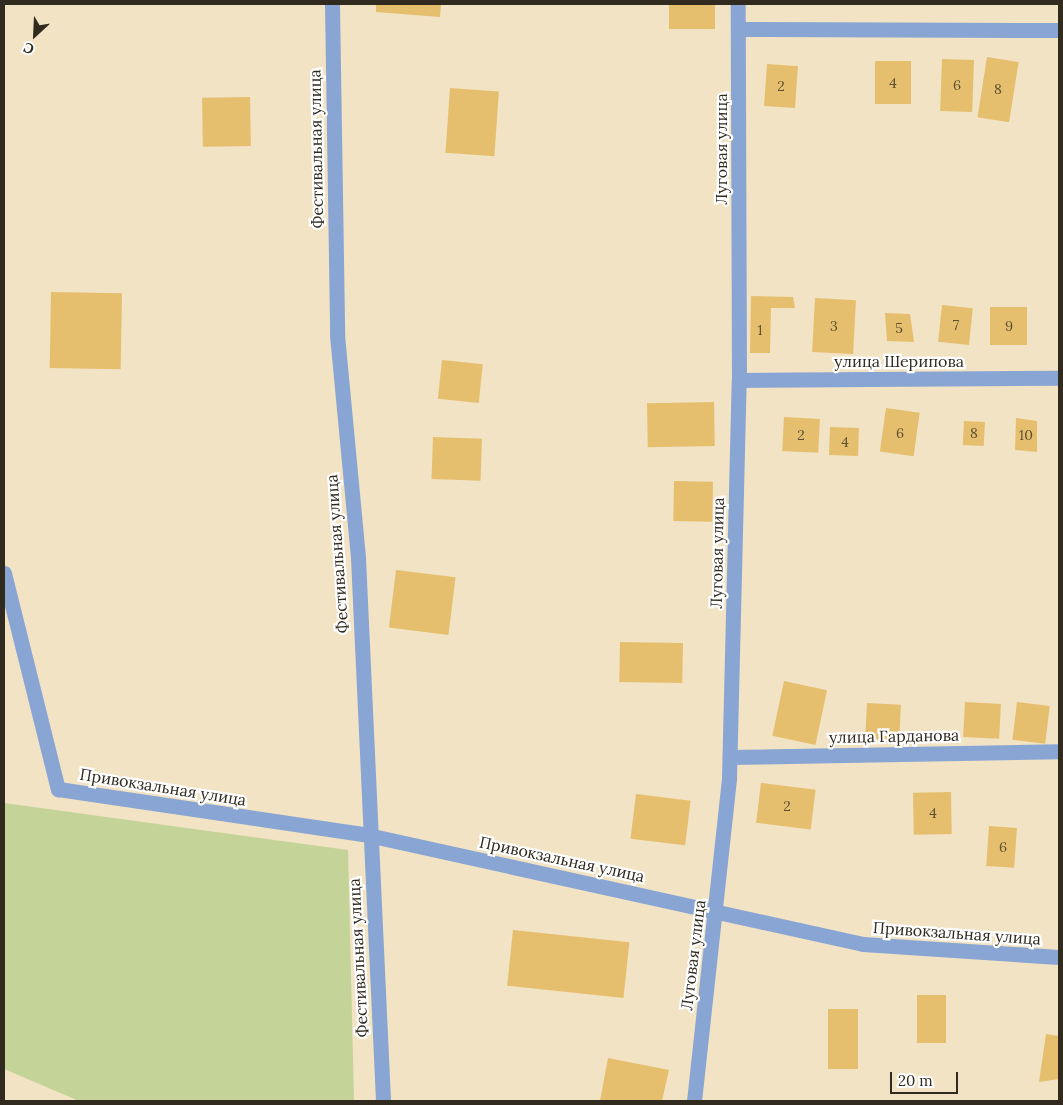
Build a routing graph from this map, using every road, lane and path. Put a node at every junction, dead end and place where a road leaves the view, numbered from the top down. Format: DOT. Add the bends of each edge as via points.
graph roads {
  1 [pos="332,4"];
  2 [pos="738,4"];
  3 [pos="738,29"];
  4 [pos="1059,30"];
  5 [pos="1059,378"];
  6 [pos="739,380"];
  7 [pos="4,573"];
  8 [pos="1059,751"];
  9 [pos="730,757"];
  10 [pos="368,835"];
  11 [pos="716,910"];
  12 [pos="1059,958"];
  13 [pos="384,1101"];
  14 [pos="694,1101"];
  1 -- 10 [label="street, Фестивальная улица" via="337,335 358,558"];
  2 -- 3 [label="street, Луговая улица"];
  3 -- 4 [label="street"];
  3 -- 6 [label="street, Луговая улица"];
  5 -- 6 [label="street, улица Шерипова"];
  6 -- 9 [label="street, Луговая улица"];
  7 -- 10 [label="street, Привокзальная улица" via="58,789"];
  8 -- 9 [label="street, улица Гарданова"];
  9 -- 11 [label="street, Луговая улица"];
  10 -- 11 [label="street, Привокзальная улица"];
  10 -- 13 [label="street, Фестивальная улица"];
  11 -- 12 [label="street, Привокзальная улица" via="863,944"];
  11 -- 14 [label="street, Луговая улица"];
}
